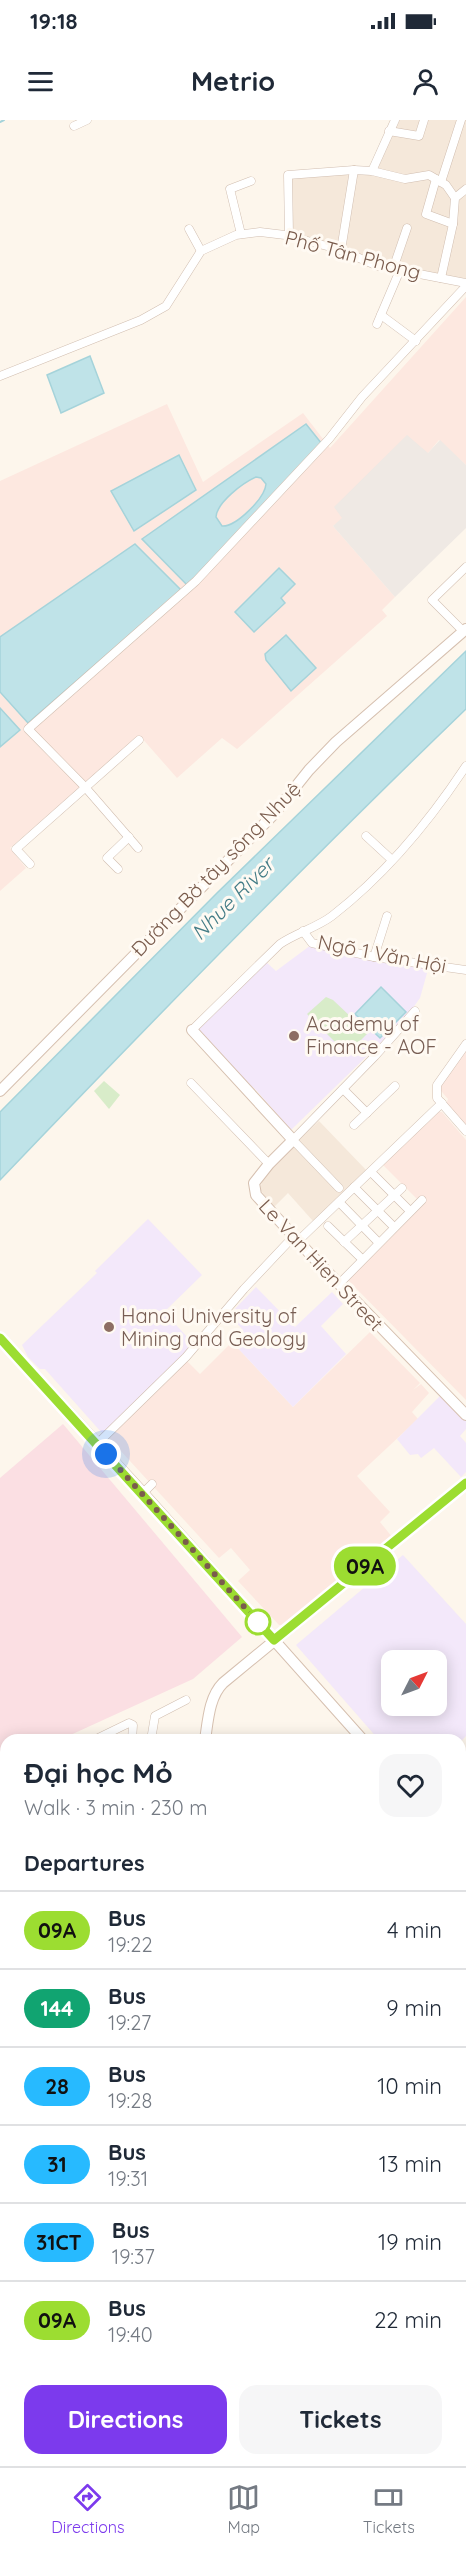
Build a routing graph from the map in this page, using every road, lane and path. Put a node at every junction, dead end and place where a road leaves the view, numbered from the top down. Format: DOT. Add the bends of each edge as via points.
graph roads {
  1 [pos="87,120"];
  2 [pos="394,120"];
  3 [pos="424,120"];
  4 [pos="461,120"];
  5 [pos="74,126"];
  6 [pos="389,131"];
  7 [pos="354,170"];
  8 [pos="372,171"];
  9 [pos="438,180"];
  10 [pos="251,181"];
  11 [pos="466,189"];
  12 [pos="455,198"];
  13 [pos="453,224"];
  14 [pos="407,228"];
  15 [pos="189,229"];
  16 [pos="241,234"];
  17 [pos="289,236"];
  18 [pos="341,250"];
  19 [pos="201,251"];
  20 [pos="397,269"];
  21 [pos="441,278"];
  22 [pos="466,285"];
  23 [pos="381,315"];
  24 [pos="376,324"];
  25 [pos="416,341"];
  26 [pos="0,376"];
  27 [pos="466,567"];
  28 [pos="465,630"];
  29 [pos="139,740"];
  30 [pos="466,766"];
  31 [pos="85,788"];
  32 [pos="366,836"];
  33 [pos="129,837"];
  34 [pos="138,848"];
  35 [pos="392,860"];
  36 [pos="30,864"];
  37 [pos="118,869"];
  38 [pos="387,916"];
  39 [pos="303,931"];
  40 [pos="374,957"];
  41 [pos="466,970"];
  42 [pos="415,1011"];
  43 [pos="192,1030"];
  44 [pos="466,1044"];
  45 [pos="191,1083"];
  46 [pos="395,1086"];
  47 [pos="343,1089"];
  48 [pos="0,1092"];
  49 [pos="442,1103"];
  50 [pos="367,1113"];
  51 [pos="354,1125"];
  52 [pos="466,1131"];
  53 [pos="293,1140"];
  54 [pos="269,1164"];
  55 [pos="371,1172"];
  56 [pos="354,1187"];
  57 [pos="339,1188"];
  58 [pos="402,1188"];
  59 [pos="394,1195"];
  60 [pos="422,1200"];
  61 [pos="339,1202"];
  62 [pos="377,1211"];
  63 [pos="410,1211"];
  64 [pos="328,1226"];
  65 [pos="362,1226"];
  66 [pos="394,1227"];
  67 [pos="296,1239"];
  68 [pos="344,1242"];
  69 [pos="378,1242"];
  70 [pos="362,1259"];
  71 [pos="339,1284"];
  72 [pos="0,1338"];
  73 [pos="466,1415"];
  74 [pos="97,1444"];
  75 [pos="152,1484"];
  76 [pos="464,1488"];
  77 [pos="143,1493"];
  78 [pos="274,1640"];
  79 [pos="186,1700"];
  80 [pos="106,1734"];
  81 [pos="132,1734"];
  82 [pos="152,1734"];
  83 [pos="206,1734"];
  84 [pos="358,1734"];
  1 -- 5 [label="street"];
  2 -- 6 [label="street"];
  3 -- 6 [label="street" via="419,136"];
  4 -- 9 [label="street"];
  6 -- 8 [label="street"];
  7 -- 8 [label="street"];
  7 -- 17 [label="street" via="288,175"];
  7 -- 18 [label="street"];
  8 -- 9 [label="street" via="405,178 429,175"];
  9 -- 12 [label="street"];
  9 -- 13 [label="street" via="426,214"];
  10 -- 16 [label="street" via="230,189"];
  11 -- 12 [label="street"];
  12 -- 13 [label="street"];
  13 -- 21 [label="street"];
  14 -- 20 [label="street"];
  15 -- 19 [label="street"];
  16 -- 17 [label="street, Phố Tân Phong"];
  16 -- 19 [label="street, Phố Tân Phong"];
  17 -- 18 [label="street, Phố Tân Phong"];
  18 -- 20 [label="street, Phố Tân Phong" via="378,266"];
  19 -- 26 [label="street" via="166,306 141,320"];
  20 -- 21 [label="street, Phố Tân Phong"];
  20 -- 23 [label="street"];
  21 -- 22 [label="street, Phố Tân Phong"];
  22 -- 25 [label="street"];
  23 -- 24 [label="street"];
  23 -- 25 [label="street"];
  25 -- 31 [label="street" via="196,581 28,729"];
  27 -- 28 [label="street" via="432,600"];
  28 -- 48 [label="street, Đường Bờ tây sông Nhuệ" via="336,742 273,815"];
  29 -- 31 [label="street"];
  30 -- 35 [label="street" via="437,810"];
  31 -- 33 [label="street"];
  31 -- 36 [label="street" via="16,849"];
  32 -- 35 [label="street"];
  33 -- 34 [label="street"];
  33 -- 37 [label="street" via="107,858"];
  35 -- 39 [label="street" via="330,917"];
  38 -- 40 [label="street"];
  39 -- 40 [label="street, Ngõ 1 Văn Hội" via="312,943"];
  39 -- 43 [label="street" via="280,944"];
  40 -- 41 [label="street, Ngõ 1 Văn Hội"];
  42 -- 47 [label="street"];
  43 -- 53 [label="street"];
  44 -- 49 [label="street" via="437,1085 435,1092"];
  45 -- 54 [label="street"];
  46 -- 50 [label="street"];
  47 -- 50 [label="street"];
  47 -- 53 [label="street"];
  49 -- 52 [label="street"];
  49 -- 55 [label="street"];
  50 -- 51 [label="street"];
  53 -- 54 [label="street, Le Van Hien Street"];
  53 -- 57 [label="street"];
  54 -- 67 [label="street, Le Van Hien Street" via="254,1183 255,1195"];
  55 -- 56 [label="street"];
  55 -- 59 [label="street"];
  56 -- 61 [label="street"];
  56 -- 62 [label="street"];
  58 -- 59 [label="street"];
  59 -- 62 [label="street"];
  59 -- 63 [label="street"];
  60 -- 63 [label="street"];
  61 -- 65 [label="street"];
  61 -- 67 [label="street"];
  62 -- 65 [label="street"];
  62 -- 66 [label="street"];
  63 -- 66 [label="street"];
  64 -- 68 [label="street"];
  65 -- 68 [label="street"];
  65 -- 69 [label="street"];
  66 -- 69 [label="street"];
  67 -- 71 [label="street, Le Van Hien Street"];
  67 -- 74 [label="street" via="237,1297 186,1357"];
  68 -- 70 [label="street"];
  69 -- 70 [label="street"];
  70 -- 71 [label="street"];
  71 -- 73 [label="street, Le Van Hien Street"];
  72 -- 74 [label="street"];
  74 -- 77 [label="street"];
  75 -- 77 [label="street"];
  76 -- 78 [label="street"];
  77 -- 78 [label="street"];
  78 -- 83 [label="street" via="217,1689"];
  78 -- 84 [label="street"];
  79 -- 82 [label="street" via="155,1716"];
  80 -- 81 [label="street" via="129,1723 133,1725"];
}
